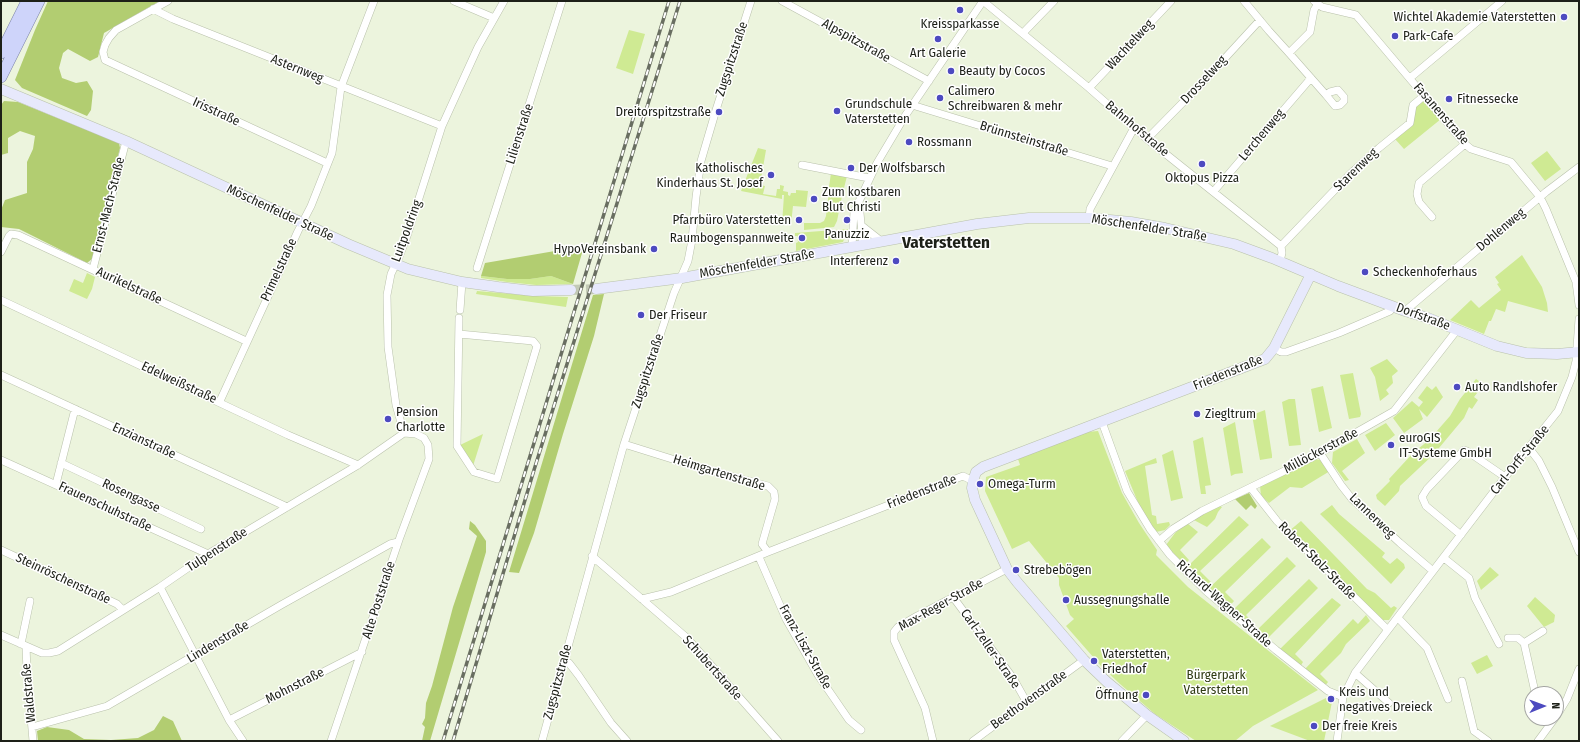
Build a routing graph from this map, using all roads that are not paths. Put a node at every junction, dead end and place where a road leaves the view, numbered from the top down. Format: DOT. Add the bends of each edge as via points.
graph roads {
  1 [pos="27,1"];
  2 [pos="39,1"];
  3 [pos="168,1"];
  4 [pos="374,1"];
  5 [pos="454,1"];
  6 [pos="504,1"];
  7 [pos="562,1"];
  8 [pos="751,1"];
  9 [pos="782,1"];
  10 [pos="983,1"];
  11 [pos="1054,1"];
  12 [pos="1171,1"];
  13 [pos="1244,1"];
  14 [pos="1502,1"];
  15 [pos="1316,3"];
  16 [pos="153,9"];
  17 [pos="494,18"];
  18 [pos="1260,20"];
  19 [pos="1023,34"];
  20 [pos="2,48"];
  21 [pos="1289,53"];
  22 [pos="1,77"];
  23 [pos="1311,78"];
  24 [pos="1410,78"];
  25 [pos="929,81"];
  26 [pos="341,87"];
  27 [pos="1089,88"];
  28 [pos="1,90"];
  29 [pos="1425,95"];
  30 [pos="1326,96"];
  31 [pos="912,105"];
  32 [pos="442,126"];
  33 [pos="1134,128"];
  34 [pos="1147,139"];
  35 [pos="126,141"];
  36 [pos="1465,144"];
  37 [pos="327,163"];
  38 [pos="802,165"];
  39 [pos="1112,166"];
  40 [pos="1579,167"];
  41 [pos="868,178"];
  42 [pos="1214,191"];
  43 [pos="1540,197"];
  44 [pos="859,200"];
  45 [pos="1432,217"];
  46 [pos="1089,218"];
  47 [pos="302,223"];
  48 [pos="862,226"];
  49 [pos="881,241"];
  50 [pos="863,245"];
  51 [pos="1281,246"];
  52 [pos="852,247"];
  53 [pos="1,252"];
  54 [pos="1276,259"];
  55 [pos="396,264"];
  56 [pos="477,268"];
  57 [pos="93,270"];
  58 [pos="1311,274"];
  59 [pos="682,278"];
  60 [pos="462,282"];
  61 [pos="596,289"];
  62 [pos="572,290"];
  63 [pos="1,300"];
  64 [pos="1579,305"];
  65 [pos="1393,307"];
  66 [pos="460,310"];
  67 [pos="1405,311"];
  68 [pos="459,318"];
  69 [pos="1579,319"];
  70 [pos="1457,330"];
  71 [pos="459,334"];
  72 [pos="246,341"];
  73 [pos="1274,348"];
  74 [pos="1578,352"];
  75 [pos="1,375"];
  76 [pos="220,402"];
  77 [pos="75,409"];
  78 [pos="1102,422"];
  79 [pos="404,433"];
  80 [pos="624,444"];
  81 [pos="1529,448"];
  82 [pos="1320,453"];
  83 [pos="1,460"];
  84 [pos="61,463"];
  85 [pos="358,465"];
  86 [pos="1505,476"];
  87 [pos="973,481"];
  88 [pos="56,484"];
  89 [pos="1251,488"];
  90 [pos="287,507"];
  91 [pos="201,529"];
  92 [pos="1461,535"];
  93 [pos="1159,541"];
  94 [pos="398,542"];
  95 [pos="1,550"];
  96 [pos="768,552"];
  97 [pos="1579,552"];
  98 [pos="208,554"];
  99 [pos="592,556"];
  100 [pos="759,556"];
  101 [pos="1444,558"];
  102 [pos="1007,569"];
  103 [pos="1433,572"];
  104 [pos="160,587"];
  105 [pos="952,597"];
  106 [pos="642,600"];
  107 [pos="30,601"];
  108 [pos="123,610"];
  109 [pos="1398,618"];
  110 [pos="1388,630"];
  111 [pos="1543,631"];
  112 [pos="1,635"];
  113 [pos="1508,638"];
  114 [pos="1524,643"];
  115 [pos="1499,644"];
  116 [pos="24,645"];
  117 [pos="362,652"];
  118 [pos="195,656"];
  119 [pos="1084,660"];
  120 [pos="564,661"];
  121 [pos="1579,671"];
  122 [pos="1355,673"];
  123 [pos="1462,681"];
  124 [pos="1534,686"];
  125 [pos="1343,697"];
  126 [pos="1448,699"];
  127 [pos="1026,701"];
  128 [pos="1389,703"];
  129 [pos="1564,703"];
  130 [pos="1147,715"];
  131 [pos="229,720"];
  132 [pos="1548,726"];
  133 [pos="32,727"];
  134 [pos="861,730"];
  135 [pos="33,741"];
  136 [pos="243,741"];
  137 [pos="331,741"];
  138 [pos="542,741"];
  139 [pos="627,741"];
  140 [pos="778,741"];
  141 [pos="933,741"];
  142 [pos="974,741"];
  143 [pos="1122,741"];
  144 [pos="1184,741"];
  145 [pos="1337,741"];
  146 [pos="1488,741"];
  147 [pos="1538,741"];
  1 -- 20 [label="main road"];
  2 -- 22 [label="main road"];
  3 -- 16 [label="street"];
  4 -- 26 [label="street, Primelstraße"];
  5 -- 17 [label="street"];
  6 -- 17 [label="street, Luitpoldring"];
  7 -- 56 [label="street, Lilienstraße"];
  8 -- 59 [label="street, Zugspitzstraße" via="703,155 692,240"];
  9 -- 25 [label="street, Alpspitzstraße"];
  10 -- 19 [label="street, Bahnhofstraße"];
  10 -- 25 [label="street"];
  11 -- 19 [label="street"];
  12 -- 27 [label="street, Wachtelweg"];
  13 -- 18 [label="street"];
  14 -- 24 [label="street"];
  15 -- 21 [label="street" via="1310,32"];
  15 -- 24 [label="street, Fasanenstraße" via="1322,7 1356,15"];
  16 -- 26 [label="street, Asternweg"];
  16 -- 37 [label="street, Irisstraße" via="116,30 103,52 105,60"];
  17 -- 32 [label="street, Luitpoldring"];
  18 -- 21 [label="street"];
  18 -- 34 [label="street, Drosselweg"];
  19 -- 27 [label="street, Bahnhofstraße"];
  21 -- 23 [label="street"];
  23 -- 30 [label="street"];
  23 -- 42 [label="street, Lerchenweg"];
  24 -- 29 [label="street, Fasanenstraße"];
  25 -- 31 [label="street"];
  26 -- 32 [label="street, Asternweg"];
  26 -- 37 [label="street, Primelstraße" via="333,146"];
  27 -- 33 [label="street, Bahnhofstraße"];
  28 -- 35 [label="street, Möschenfelder Straße"];
  29 -- 36 [label="street, Fasanenstraße"];
  29 -- 51 [label="street, Starenweg" via="1413,105 1410,123 1350,174"];
  31 -- 39 [label="street, Brünnsteinstraße"];
  31 -- 41 [label="street"];
  32 -- 55 [label="street, Luitpoldring"];
  33 -- 34 [label="street, Bahnhofstraße"];
  33 -- 39 [label="street"];
  34 -- 42 [label="street, Bahnhofstraße"];
  35 -- 47 [label="street, Möschenfelder Straße"];
  35 -- 57 [label="street, Ernst-Mach-Straße"];
  36 -- 43 [label="street, Fasanenstraße" via="1472,149 1511,162"];
  36 -- 45 [label="street" via="1419,183 1419,202"];
  37 -- 47 [label="street, Primelstraße"];
  38 -- 41 [label="street"];
  39 -- 46 [label="street" via="1090,209"];
  40 -- 43 [label="street, Dohlenweg"];
  41 -- 44 [label="street"];
  42 -- 51 [label="street, Bahnhofstraße"];
  43 -- 64 [label="street, Fasanenstraße" via="1576,282"];
  43 -- 67 [label="street, Dohlenweg"];
  44 -- 48 [label="street"];
  44 -- 52 [label="street" via="854,212"];
  46 -- 49 [label="street, Möschenfelder Straße" via="1029,218"];
  46 -- 54 [label="street, Möschenfelder Straße" via="1131,222 1192,234 1234,244"];
  47 -- 55 [label="street, Möschenfelder Straße"];
  47 -- 72 [label="street, Primelstraße"];
  48 -- 49 [label="street"];
  48 -- 50 [label="street"];
  49 -- 50 [label="street, Möschenfelder Straße"];
  50 -- 52 [label="street, Möschenfelder Straße"];
  51 -- 54 [label="street" via="1282,253"];
  52 -- 59 [label="street, Möschenfelder Straße"];
  53 -- 57 [label="street, Aurikelstraße" via="11,234 18,235"];
  54 -- 58 [label="street, Dorfstraße"];
  55 -- 60 [label="street, Möschenfelder Straße" via="424,274"];
  55 -- 79 [label="street, Luitpoldring" via="391,274 387,296 388,347 396,405"];
  57 -- 72 [label="street, Aurikelstraße"];
  58 -- 65 [label="street, Dorfstraße"];
  58 -- 73 [label="street, Friedenstraße"];
  59 -- 61 [label="street, Möschenfelder Straße"];
  59 -- 80 [label="street, Zugspitzstraße" via="673,297"];
  60 -- 62 [label="street, Möschenfelder Straße" via="533,291"];
  60 -- 66 [label="street"];
  63 -- 76 [label="street, Edelweißstraße"];
  65 -- 67 [label="street, Dorfstraße"];
  65 -- 73 [label="street, Friedenstraße" via="1390,311 1286,352"];
  67 -- 70 [label="street, Dorfstraße"];
  68 -- 71 [label="street"];
  69 -- 74 [label="street"];
  70 -- 74 [label="street, Dorfstraße" via="1497,346 1521,352"];
  70 -- 82 [label="street, Millöckerstraße" via="1394,411"];
  71 -- 71 [label="street" via="533,341 537,346 497,479 474,472 456,446"];
  72 -- 76 [label="street, Primelstraße"];
  73 -- 78 [label="street, Friedenstraße" via="1265,359"];
  74 -- 81 [label="street, Carl-Orff-Straße" via="1572,376 1558,411"];
  75 -- 77 [label="street, Enzianstraße"];
  76 -- 85 [label="street, Edelweißstraße"];
  77 -- 84 [label="street"];
  77 -- 90 [label="street, Enzianstraße"];
  78 -- 87 [label="street, Friedenstraße" via="983,467 976,472"];
  78 -- 93 [label="street, Richard-Wagner-Straße" via="1127,491"];
  79 -- 85 [label="street, Tulpenstraße"];
  79 -- 94 [label="street, Alte Poststraße" via="424,438 428,445 429,459"];
  80 -- 96 [label="street, Heimgartenstraße" via="768,486 774,492 775,499 762,544"];
  80 -- 99 [label="street, Zugspitzstraße"];
  81 -- 86 [label="street, Carl-Orff-Straße"];
  81 -- 97 [label="street" via="1539,461 1552,487"];
  82 -- 89 [label="street, Millöckerstraße"];
  82 -- 103 [label="street, Lannerweg" via="1352,499"];
  83 -- 88 [label="street, Frauenschuhstraße"];
  84 -- 88 [label="street"];
  84 -- 91 [label="street, Rosengasse"];
  85 -- 90 [label="street, Tulpenstraße"];
  86 -- 92 [label="street, Carl-Orff-Straße"];
  86 -- 92 [label="street" via="1464,450 1426,489 1422,497 1426,506"];
  87 -- 96 [label="street, Friedenstraße" via="963,476"];
  87 -- 102 [label="street" via="975,500"];
  88 -- 98 [label="street, Frauenschuhstraße"];
  89 -- 93 [label="street, Millöckerstraße" via="1202,511"];
  89 -- 110 [label="street, Robert-Stolz-Straße" via="1276,521"];
  90 -- 98 [label="street, Tulpenstraße"];
  92 -- 101 [label="street, Carl-Orff-Straße"];
  93 -- 125 [label="street, Richard-Wagner-Straße" via="1206,591 1253,631 1328,691"];
  94 -- 117 [label="street, Alte Poststraße"];
  94 -- 118 [label="street, Lindenstraße" via="281,604"];
  95 -- 108 [label="street, Steinröschenstraße" via="117,604"];
  96 -- 100 [label="street, Friedenstraße"];
  98 -- 104 [label="street, Tulpenstraße"];
  99 -- 106 [label="street"];
  99 -- 120 [label="street, Zugspitzstraße"];
  100 -- 106 [label="street, Friedenstraße" via="671,592"];
  100 -- 134 [label="street, Franz-Liszt-Straße" via="786,619 818,675 850,720"];
  101 -- 103 [label="street, Carl-Orff-Straße"];
  101 -- 115 [label="street" via="1469,578 1475,598"];
  102 -- 105 [label="street, Max-Reger-Straße"];
  102 -- 119 [label="street"];
  103 -- 109 [label="street, Carl-Orff-Straße"];
  104 -- 108 [label="street, Tulpenstraße"];
  104 -- 118 [label="street"];
  105 -- 127 [label="street, Carl-Zeller-Straße" via="1013,678"];
  105 -- 141 [label="street, Max-Reger-Straße" via="898,627 894,632 894,640 925,708"];
  106 -- 140 [label="street, Schubertstraße" via="687,638"];
  107 -- 116 [label="street, Waldstraße"];
  108 -- 116 [label="street, Tulpenstraße" via="58,651 42,653"];
  109 -- 110 [label="street, Carl-Orff-Straße"];
  109 -- 126 [label="street" via="1428,648"];
  110 -- 122 [label="street, Carl-Orff-Straße"];
  111 -- 114 [label="street"];
  112 -- 116 [label="street, Tulpenstraße"];
  113 -- 114 [label="street" via="1518,638"];
  114 -- 124 [label="street"];
  116 -- 133 [label="street, Waldstraße"];
  117 -- 131 [label="street, Mohnstraße"];
  117 -- 137 [label="street, Alte Poststraße"];
  118 -- 131 [label="street"];
  118 -- 133 [label="street, Lindenstraße" via="107,706"];
  119 -- 127 [label="street, Beethovenstraße"];
  119 -- 130 [label="street"];
  120 -- 138 [label="street, Zugspitzstraße"];
  120 -- 139 [label="street" via="569,663 611,723"];
  121 -- 129 [label="street"];
  122 -- 125 [label="street, Carl-Orff-Straße"];
  122 -- 128 [label="street"];
  123 -- 146 [label="street" via="1474,731"];
  125 -- 145 [label="street, Carl-Orff-Straße"];
  127 -- 142 [label="street, Beethovenstraße"];
  130 -- 143 [label="street"];
  130 -- 144 [label="street"];
  131 -- 136 [label="street"];
  132 -- 147 [label="street"];
  133 -- 135 [label="street, Waldstraße"];
}
